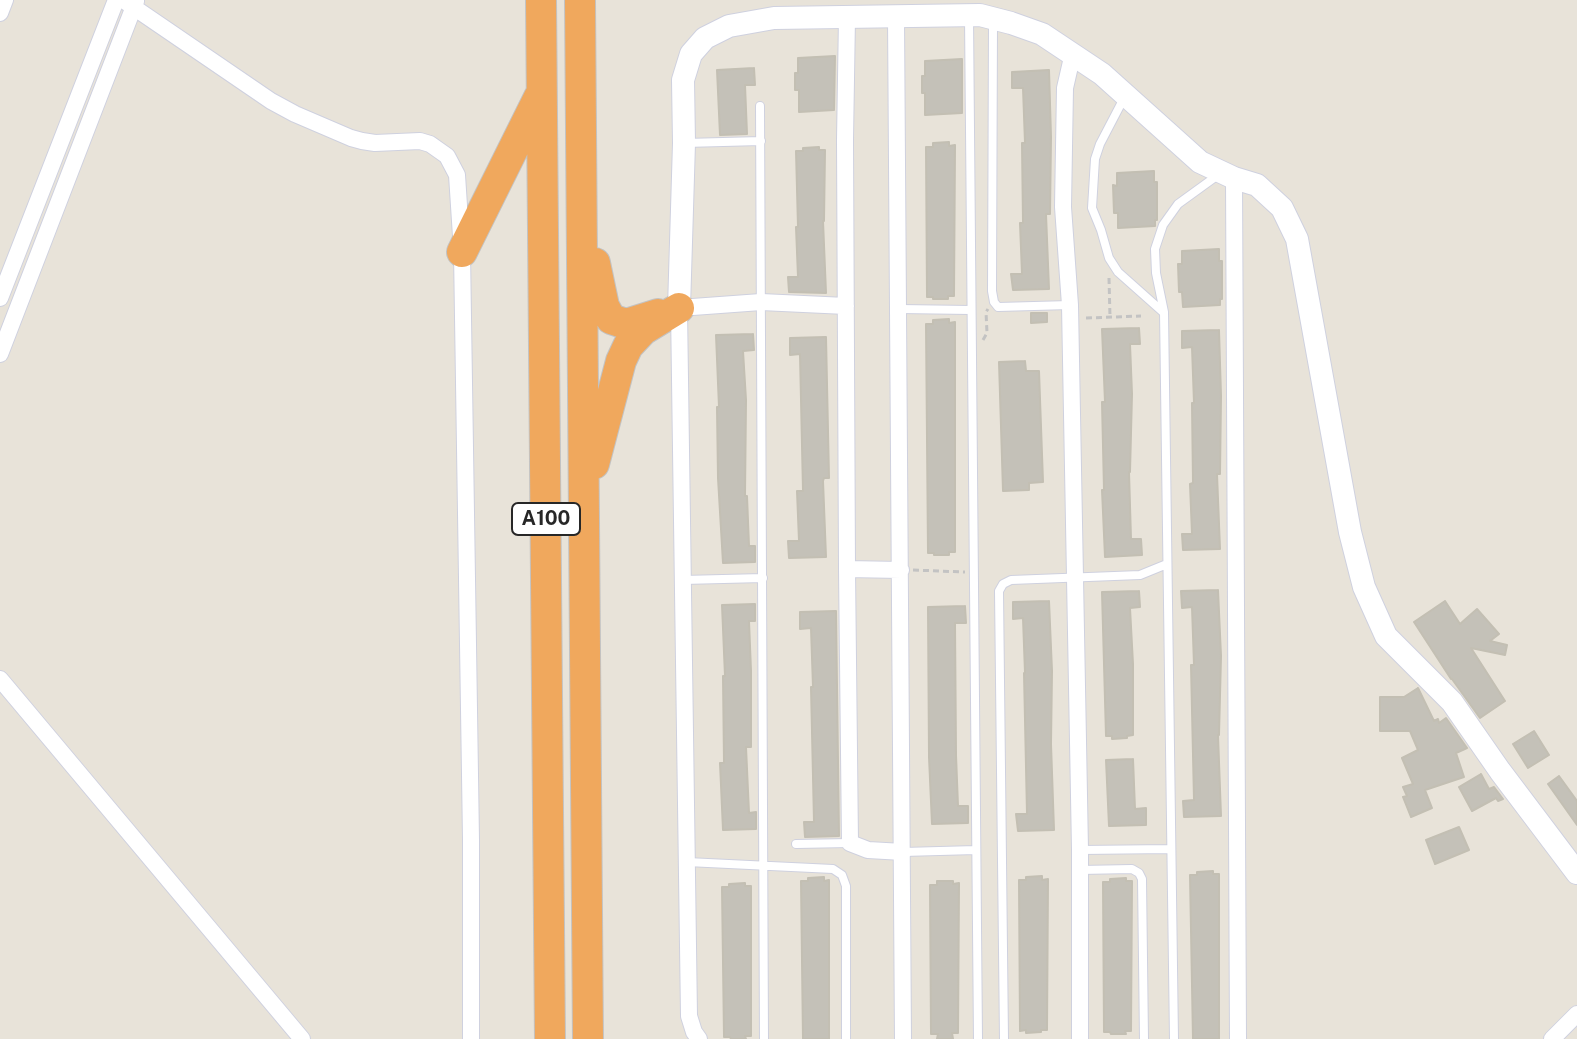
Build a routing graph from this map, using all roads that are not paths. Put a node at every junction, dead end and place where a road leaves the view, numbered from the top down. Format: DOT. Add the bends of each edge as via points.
graph roads {
  1 [pos="5,0"];
  2 [pos="116,0"];
  3 [pos="541,0"];
  4 [pos="580,0"];
  5 [pos="131,3"];
  6 [pos="0,13"];
  7 [pos="969,16"];
  8 [pos="847,17"];
  9 [pos="896,17"];
  10 [pos="993,18"];
  11 [pos="1073,53"];
  12 [pos="542,92"];
  13 [pos="1126,95"];
  14 [pos="760,106"];
  15 [pos="761,141"];
  16 [pos="684,143"];
  17 [pos="1228,175"];
  18 [pos="582,193"];
  19 [pos="462,252"];
  20 [pos="0,298"];
  21 [pos="761,302"];
  22 [pos="846,306"];
  23 [pos="679,308"];
  24 [pos="899,309"];
  25 [pos="971,310"];
  26 [pos="1070,311"];
  27 [pos="1164,312"];
  28 [pos="0,354"];
  29 [pos="584,508"];
  30 [pos="1167,564"];
  31 [pos="847,569"];
  32 [pos="901,570"];
  33 [pos="1075,577"];
  34 [pos="763,578"];
  35 [pos="683,580"];
  36 [pos="0,679"];
  37 [pos="850,843"];
  38 [pos="796,844"];
  39 [pos="1170,849"];
  40 [pos="976,850"];
  41 [pos="1080,850"];
  42 [pos="903,852"];
  43 [pos="687,862"];
  44 [pos="764,866"];
  45 [pos="1080,870"];
  46 [pos="1577,873"];
  47 [pos="1577,1014"];
  48 [pos="302,1039"];
  49 [pos="471,1039"];
  50 [pos="550,1039"];
  51 [pos="588,1039"];
  52 [pos="699,1039"];
  53 [pos="764,1039"];
  54 [pos="846,1039"];
  55 [pos="903,1039"];
  56 [pos="978,1039"];
  57 [pos="1004,1039"];
  58 [pos="1080,1039"];
  59 [pos="1144,1039"];
  60 [pos="1174,1039"];
  61 [pos="1238,1039"];
  62 [pos="1552,1039"];
  1 -- 6 [label="street"];
  2 -- 20 [label="street"];
  3 -- 12 [label="highway, A100"];
  4 -- 18 [label="highway, A100"];
  5 -- 19 [label="street" via="271,101 306,119 362,141 420,141 440,149 457,175"];
  5 -- 28 [label="street"];
  7 -- 9 [label="street"];
  7 -- 10 [label="street"];
  7 -- 25 [label="lane"];
  8 -- 9 [label="street"];
  8 -- 16 [label="street" via="774,18 729,26 705,38 691,54 683,80"];
  8 -- 22 [label="street"];
  9 -- 24 [label="street"];
  10 -- 11 [label="street" via="1042,34"];
  10 -- 26 [label="lane" via="994,302 998,307"];
  11 -- 13 [label="street"];
  11 -- 26 [label="street" via="1065,88 1063,207"];
  12 -- 19 [label="highway"];
  12 -- 50 [label="highway, A100"];
  13 -- 17 [label="street" via="1200,162"];
  13 -- 27 [label="lane" via="1095,159 1092,208 1118,272"];
  14 -- 15 [label="lane"];
  15 -- 16 [label="lane"];
  15 -- 21 [label="lane"];
  16 -- 23 [label="street"];
  17 -- 27 [label="lane" via="1178,204 1163,225 1155,249"];
  17 -- 46 [label="street" via="1257,185 1282,208 1297,239 1350,532 1364,587 1386,636 1452,702"];
  17 -- 61 [label="street"];
  18 -- 23 [label="highway" via="611,319 626,324"];
  18 -- 29 [label="highway, A100"];
  19 -- 49 [label="street"];
  21 -- 22 [label="street"];
  21 -- 23 [label="street"];
  21 -- 34 [label="lane"];
  22 -- 31 [label="street"];
  23 -- 29 [label="highway" via="628,346"];
  23 -- 35 [label="street"];
  24 -- 25 [label="lane"];
  24 -- 32 [label="street"];
  25 -- 40 [label="lane"];
  26 -- 33 [label="street"];
  27 -- 30 [label="lane"];
  29 -- 51 [label="highway, A100"];
  30 -- 33 [label="lane" via="1140,575"];
  30 -- 39 [label="lane"];
  31 -- 32 [label="street"];
  31 -- 37 [label="street"];
  32 -- 42 [label="street"];
  33 -- 41 [label="street"];
  33 -- 57 [label="lane" via="1011,580 999,591"];
  34 -- 35 [label="lane"];
  34 -- 44 [label="lane"];
  35 -- 43 [label="street"];
  36 -- 48 [label="street"];
  37 -- 38 [label="lane"];
  37 -- 42 [label="street"];
  39 -- 41 [label="lane"];
  39 -- 60 [label="lane"];
  40 -- 42 [label="lane"];
  40 -- 56 [label="lane"];
  41 -- 45 [label="street"];
  42 -- 55 [label="street"];
  43 -- 44 [label="lane"];
  43 -- 52 [label="street" via="689,1016"];
  44 -- 53 [label="lane"];
  44 -- 54 [label="lane" via="833,869 845,880"];
  45 -- 58 [label="street"];
  45 -- 59 [label="lane" via="1132,869 1142,879"];
  47 -- 62 [label="street"];
}
